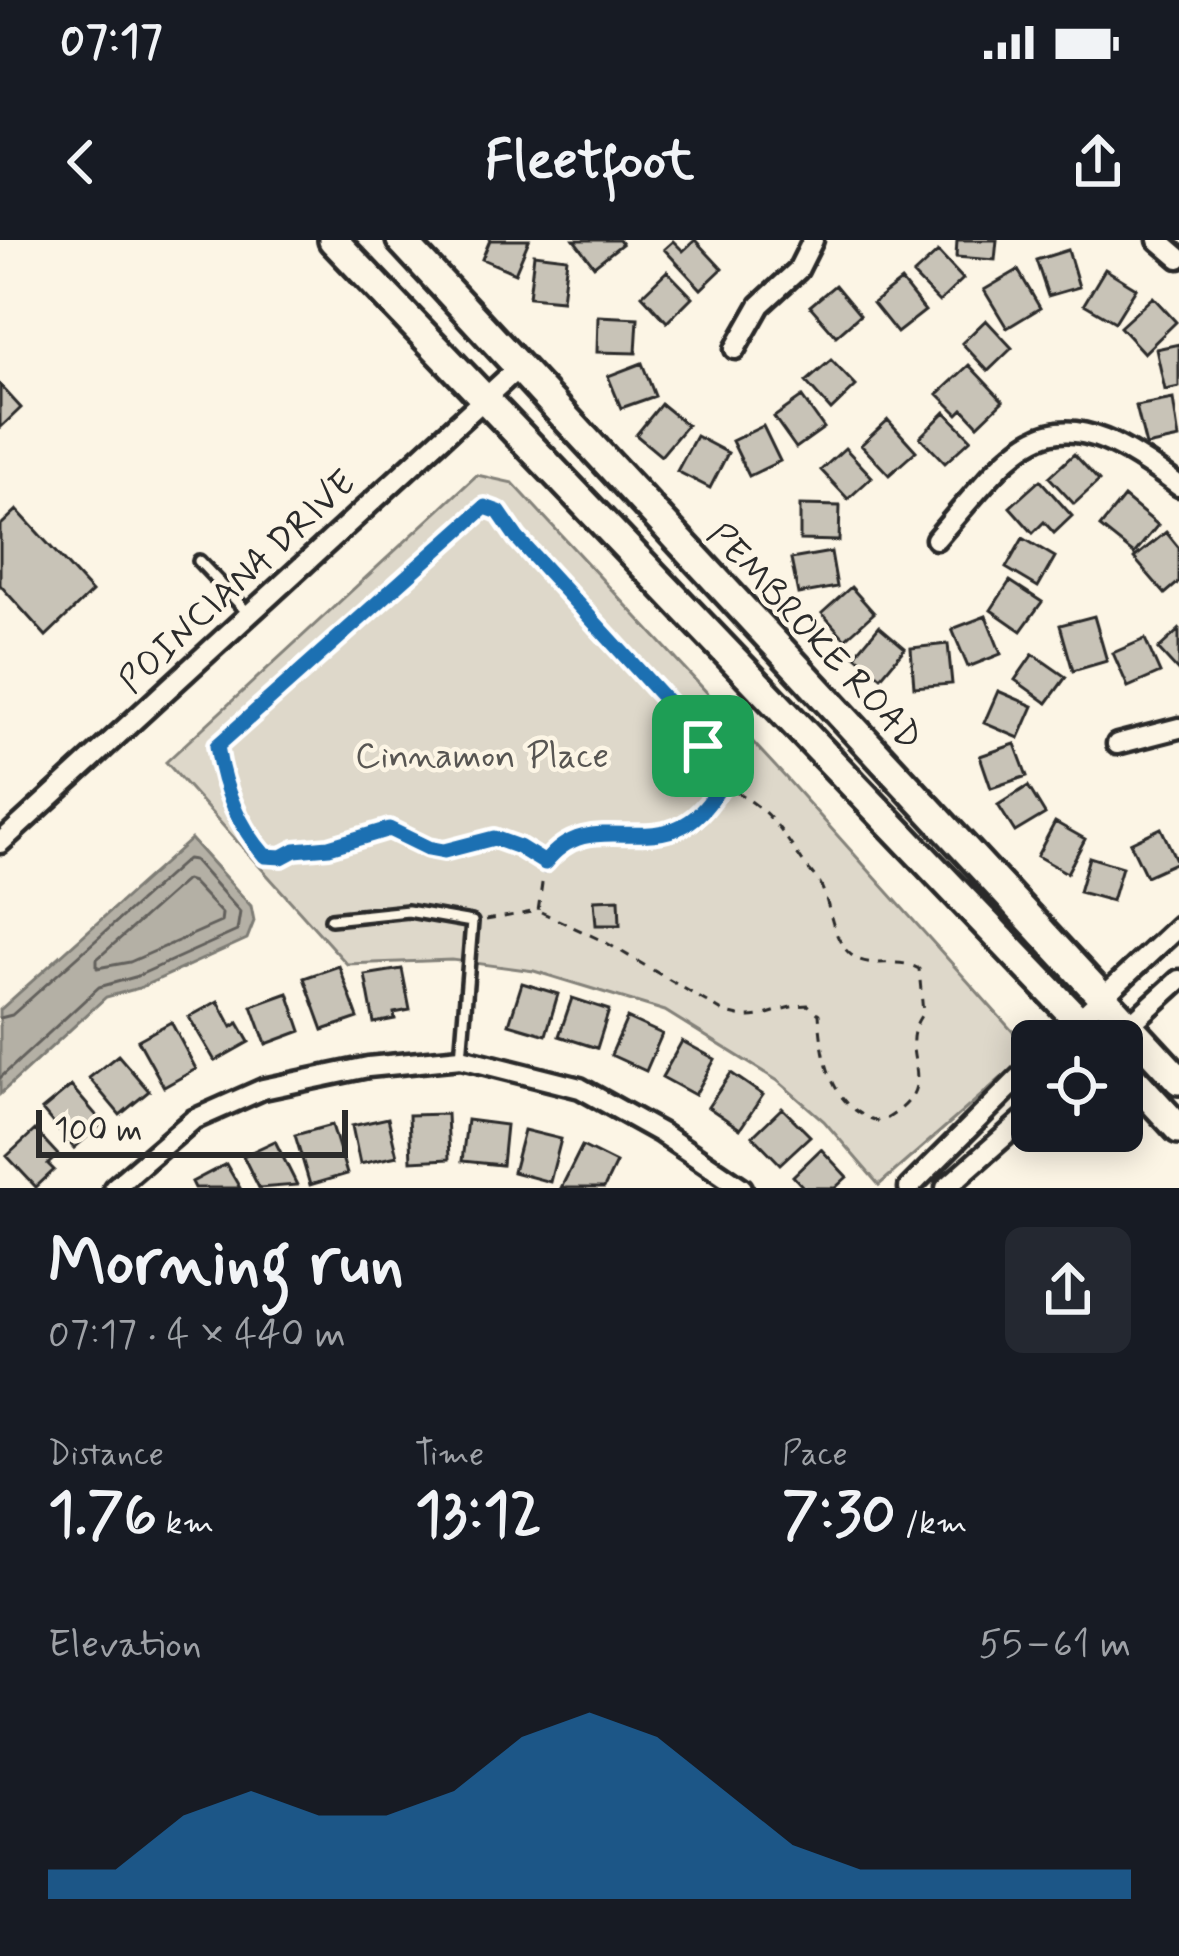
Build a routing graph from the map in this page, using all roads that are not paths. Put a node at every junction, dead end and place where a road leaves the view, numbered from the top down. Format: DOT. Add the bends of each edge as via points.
graph roads {
  1 [pos="333,240"];
  2 [pos="401,240"];
  3 [pos="813,240"];
  4 [pos="1158,240"];
  5 [pos="1179,258"];
  6 [pos="735,349"];
  7 [pos="519,367"];
  8 [pos="485,397"];
  9 [pos="1179,487"];
  10 [pos="936,538"];
  11 [pos="199,561"];
  12 [pos="248,613"];
  13 [pos="1179,728"];
  14 [pos="1117,744"];
  15 [pos="0,843"];
  16 [pos="332,919"];
  17 [pos="1179,926"];
  18 [pos="1179,980"];
  19 [pos="1102,997"];
  20 [pos="1078,1019"];
  21 [pos="1114,1020"];
  22 [pos="1136,1020"];
  23 [pos="1143,1051"];
  24 [pos="461,1058"];
  25 [pos="1179,1080"];
  26 [pos="1011,1086"];
  27 [pos="1143,1090"];
  28 [pos="1179,1129"];
  29 [pos="1011,1131"];
  30 [pos="114,1188"];
  31 [pos="742,1188"];
  32 [pos="909,1188"];
  33 [pos="946,1188"];
  1 -- 8 [label="main road, PEMBROKE ROAD"];
  2 -- 7 [label="main road, PEMBROKE ROAD"];
  3 -- 6 [label="street"];
  4 -- 5 [label="street"];
  7 -- 8 [label="street, POINCIANA DRIVE"];
  7 -- 19 [label="main road, PEMBROKE ROAD"];
  8 -- 12 [label="street, POINCIANA DRIVE"];
  8 -- 20 [label="main road, PEMBROKE ROAD"];
  9 -- 10 [label="street" via="1112,440 1075,430 1042,435 1001,463"];
  11 -- 12 [label="lane"];
  12 -- 15 [label="street, POINCIANA DRIVE"];
  13 -- 14 [label="street"];
  16 -- 24 [label="lane" via="408,911 472,922"];
  17 -- 19 [label="street"];
  18 -- 22 [label="street"];
  19 -- 20 [label="street"];
  19 -- 21 [label="main road, PEMBROKE ROAD"];
  23 -- 25 [label="main road, PEMBROKE ROAD"];
  24 -- 30 [label="street" via="263,1090 193,1120"];
  24 -- 31 [label="street" via="580,1088"];
  26 -- 32 [label="street"];
  27 -- 28 [label="main road"];
  29 -- 33 [label="street"];
}
